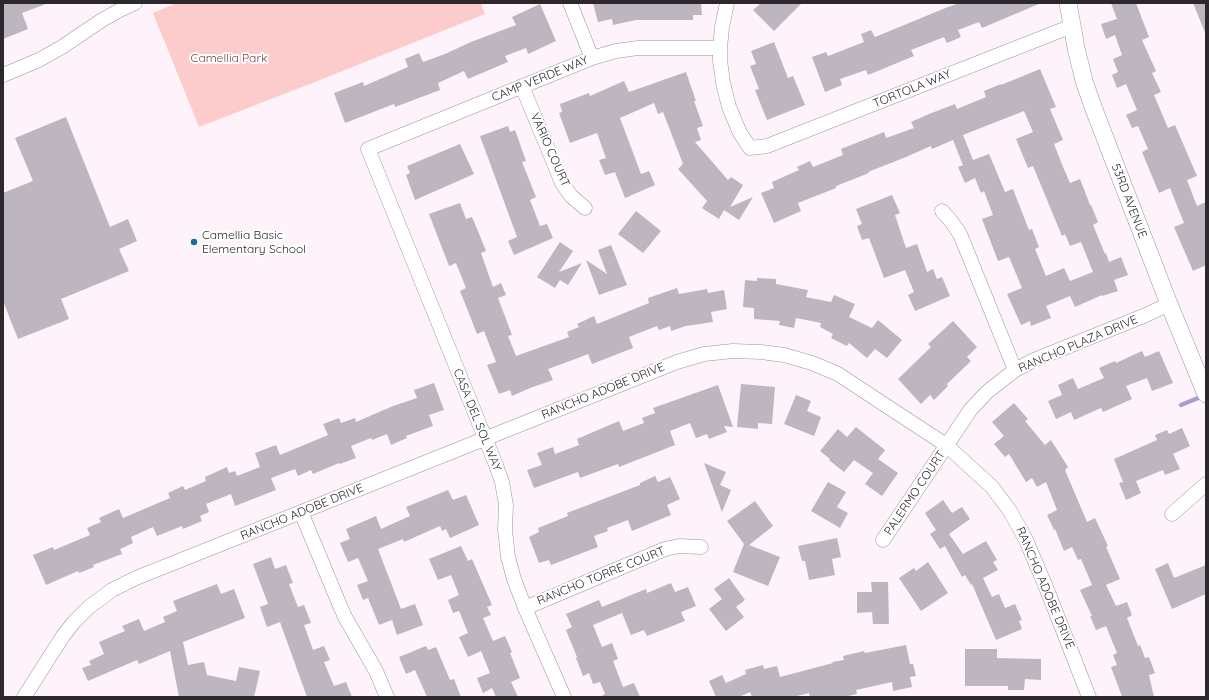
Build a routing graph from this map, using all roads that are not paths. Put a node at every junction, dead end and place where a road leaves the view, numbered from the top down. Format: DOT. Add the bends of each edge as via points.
graph roads {
  1 [pos="135,3"];
  2 [pos="570,3"];
  3 [pos="727,3"];
  4 [pos="1068,3"];
  5 [pos="1072,26"];
  6 [pos="720,48"];
  7 [pos="592,58"];
  8 [pos="3,75"];
  9 [pos="522,86"];
  10 [pos="368,149"];
  11 [pos="585,208"];
  12 [pos="942,210"];
  13 [pos="1169,304"];
  14 [pos="1016,370"];
  15 [pos="1204,390"];
  16 [pos="485,439"];
  17 [pos="946,445"];
  18 [pos="1206,484"];
  19 [pos="301,512"];
  20 [pos="1172,514"];
  21 [pos="883,540"];
  22 [pos="701,547"];
  23 [pos="525,608"];
  24 [pos="24,697"];
  25 [pos="387,697"];
  26 [pos="564,697"];
  27 [pos="1089,697"];
  1 -- 8 [label="street" via="102,20 45,57"];
  2 -- 7 [label="street"];
  3 -- 6 [label="street"];
  4 -- 5 [label="street, 53RD AVENUE"];
  5 -- 6 [label="street, TORTOLA WAY" via="766,146 750,148 740,133 729,107 723,83"];
  5 -- 13 [label="street, 53RD AVENUE" via="1084,80 1095,112"];
  6 -- 7 [label="street, CAMP VERDE WAY" via="638,48"];
  7 -- 9 [label="street, CAMP VERDE WAY"];
  9 -- 10 [label="street, CAMP VERDE WAY"];
  9 -- 11 [label="street, VARIO COURT" via="562,183 571,196"];
  10 -- 16 [label="street, CASA DEL SOL WAY"];
  12 -- 14 [label="street" via="960,234"];
  13 -- 14 [label="street, RANCHO PLAZA DRIVE" via="1034,360"];
  13 -- 15 [label="street, 53RD AVENUE"];
  14 -- 17 [label="street, RANCHO PLAZA DRIVE" via="987,392"];
  16 -- 17 [label="street, RANCHO ADOBE DRIVE" via="676,362 704,354 732,351 784,355 838,374"];
  16 -- 19 [label="street, RANCHO ADOBE DRIVE"];
  16 -- 23 [label="street, CASA DEL SOL WAY" via="502,482 506,504 508,557"];
  17 -- 21 [label="street, PALERMO COURT"];
  17 -- 27 [label="street, RANCHO ADOBE DRIVE" via="992,487 1010,511 1044,581"];
  18 -- 20 [label="street"];
  19 -- 24 [label="street, RANCHO ADOBE DRIVE" via="112,590 74,622"];
  19 -- 25 [label="street" via="345,617 376,671"];
  22 -- 23 [label="street, RANCHO TORRE COURT" via="679,546 664,549"];
  23 -- 26 [label="street, CASA DEL SOL WAY"];
}
